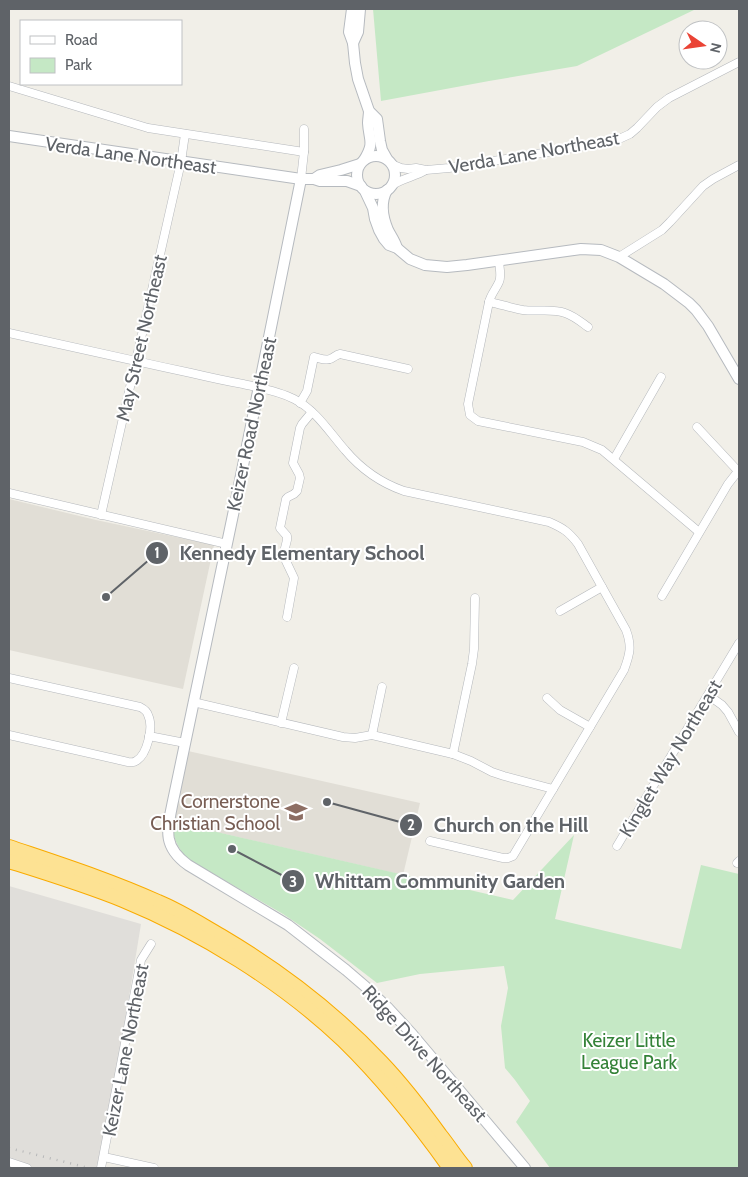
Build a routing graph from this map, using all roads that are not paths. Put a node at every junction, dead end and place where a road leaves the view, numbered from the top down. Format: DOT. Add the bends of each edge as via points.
graph roads {
  1 [pos="356,12"];
  2 [pos="739,62"];
  3 [pos="9,86"];
  4 [pos="369,111"];
  5 [pos="304,129"];
  6 [pos="185,134"];
  7 [pos="9,136"];
  8 [pos="304,152"];
  9 [pos="181,162"];
  10 [pos="362,162"];
  11 [pos="389,162"];
  12 [pos="739,165"];
  13 [pos="426,170"];
  14 [pos="314,179"];
  15 [pos="301,180"];
  16 [pos="389,188"];
  17 [pos="363,189"];
  18 [pos="397,248"];
  19 [pos="619,257"];
  20 [pos="499,260"];
  21 [pos="489,302"];
  22 [pos="588,328"];
  23 [pos="9,333"];
  24 [pos="136,362"];
  25 [pos="408,369"];
  26 [pos="661,377"];
  27 [pos="739,379"];
  28 [pos="259,388"];
  29 [pos="300,403"];
  30 [pos="312,412"];
  31 [pos="696,427"];
  32 [pos="614,459"];
  33 [pos="739,470"];
  34 [pos="9,494"];
  35 [pos="101,515"];
  36 [pos="699,532"];
  37 [pos="227,544"];
  38 [pos="602,587"];
  39 [pos="662,596"];
  40 [pos="475,598"];
  41 [pos="560,611"];
  42 [pos="287,617"];
  43 [pos="739,643"];
  44 [pos="294,668"];
  45 [pos="9,678"];
  46 [pos="382,688"];
  47 [pos="708,695"];
  48 [pos="547,698"];
  49 [pos="193,702"];
  50 [pos="281,723"];
  51 [pos="590,727"];
  52 [pos="739,732"];
  53 [pos="372,735"];
  54 [pos="9,736"];
  55 [pos="149,736"];
  56 [pos="185,744"];
  57 [pos="453,754"];
  58 [pos="553,789"];
  59 [pos="430,841"];
  60 [pos="170,844"];
  61 [pos="617,846"];
  62 [pos="9,847"];
  63 [pos="9,861"];
  64 [pos="151,944"];
  65 [pos="104,1157"];
  66 [pos="9,1162"];
  67 [pos="460,1167"];
  68 [pos="27,1168"];
  69 [pos="101,1168"];
  70 [pos="154,1168"];
  71 [pos="525,1168"];
  1 -- 4 [label="street" via="349,32 358,79"];
  2 -- 13 [label="street, Verda Lane Northeast" via="669,98 619,140"];
  3 -- 6 [label="street" via="148,128"];
  4 -- 10 [label="street" via="371,142 369,153"];
  4 -- 11 [label="street" via="376,119 382,150"];
  5 -- 8 [label="street"];
  6 -- 8 [label="street"];
  6 -- 9 [label="street, May Street Northeast"];
  7 -- 9 [label="street, Verda Lane Northeast"];
  8 -- 15 [label="street"];
  9 -- 15 [label="street, Verda Lane Northeast"];
  9 -- 24 [label="street, May Street Northeast"];
  10 -- 11 [label="street" via="376,156"];
  10 -- 14 [label="street, Verda Lane Northeast"];
  10 -- 17 [label="street" via="357,175"];
  11 -- 13 [label="street, Verda Lane Northeast" via="401,168"];
  11 -- 16 [label="street" via="395,175"];
  12 -- 19 [label="street" via="703,186 662,230"];
  13 -- 16 [label="street, Verda Lane Northeast"];
  14 -- 15 [label="street, Verda Lane Northeast"];
  14 -- 17 [label="street, Verda Lane Northeast" via="320,182 347,181"];
  15 -- 28 [label="street, Keizer Road Northeast"];
  16 -- 17 [label="street" via="376,194"];
  16 -- 18 [label="street" via="383,200 383,213"];
  17 -- 18 [label="street" via="379,230 389,245"];
  18 -- 20 [label="street" via="410,259 430,266"];
  19 -- 20 [label="street" via="600,250 582,249"];
  19 -- 27 [label="street" via="664,284 696,310"];
  20 -- 21 [label="street" via="499,282"];
  21 -- 22 [label="street" via="521,310 565,313"];
  21 -- 32 [label="street" via="468,404 470,415 478,420 583,442"];
  23 -- 24 [label="street"];
  24 -- 28 [label="street"];
  24 -- 35 [label="street, May Street Northeast"];
  25 -- 29 [label="street" via="340,354 328,360 314,358 308,386"];
  26 -- 32 [label="street"];
  28 -- 29 [label="street" via="286,395"];
  28 -- 37 [label="street, Keizer Road Northeast"];
  29 -- 30 [label="street"];
  30 -- 38 [label="street" via="358,464 393,487 559,526 578,544"];
  30 -- 42 [label="street" via="300,428 293,463 300,478 297,491 286,499 280,528 286,536 284,555 294,578"];
  31 -- 33 [label="street"];
  32 -- 36 [label="street"];
  33 -- 36 [label="street"];
  34 -- 35 [label="street"];
  35 -- 37 [label="street"];
  36 -- 39 [label="street"];
  37 -- 49 [label="street, Keizer Road Northeast"];
  38 -- 41 [label="street"];
  38 -- 51 [label="street" via="626,630 631,649 624,670"];
  40 -- 57 [label="street" via="474,650"];
  43 -- 47 [label="street, Kinglet Way Northeast"];
  44 -- 50 [label="street"];
  45 -- 55 [label="street" via="140,707 150,720"];
  46 -- 53 [label="street"];
  47 -- 52 [label="street" via="728,712"];
  47 -- 61 [label="street, Kinglet Way Northeast"];
  48 -- 51 [label="street" via="560,710"];
  49 -- 50 [label="street"];
  49 -- 56 [label="street, Keizer Road Northeast"];
  50 -- 53 [label="street" via="343,737"];
  51 -- 58 [label="street"];
  53 -- 57 [label="street"];
  54 -- 55 [label="street" via="128,762 140,757"];
  55 -- 56 [label="street"];
  56 -- 60 [label="street, Keizer Road Northeast" via="169,818"];
  57 -- 58 [label="street" via="492,772"];
  58 -- 59 [label="street" via="513,856 503,858"];
  60 -- 71 [label="street, Ridge Drive Northeast" via="188,866 288,926 367,988 423,1046"];
  62 -- 67 [label="highway" via="96,876 159,902 274,969 313,998 376,1057 426,1115"];
  63 -- 67 [label="highway" via="96,890 159,916 260,975 304,1007 348,1046 428,1137"];
  64 -- 65 [label="street, Keizer Lane Northeast" via="141,960"];
  65 -- 69 [label="street"];
  65 -- 70 [label="street"];
  66 -- 68 [label="street"];
}
